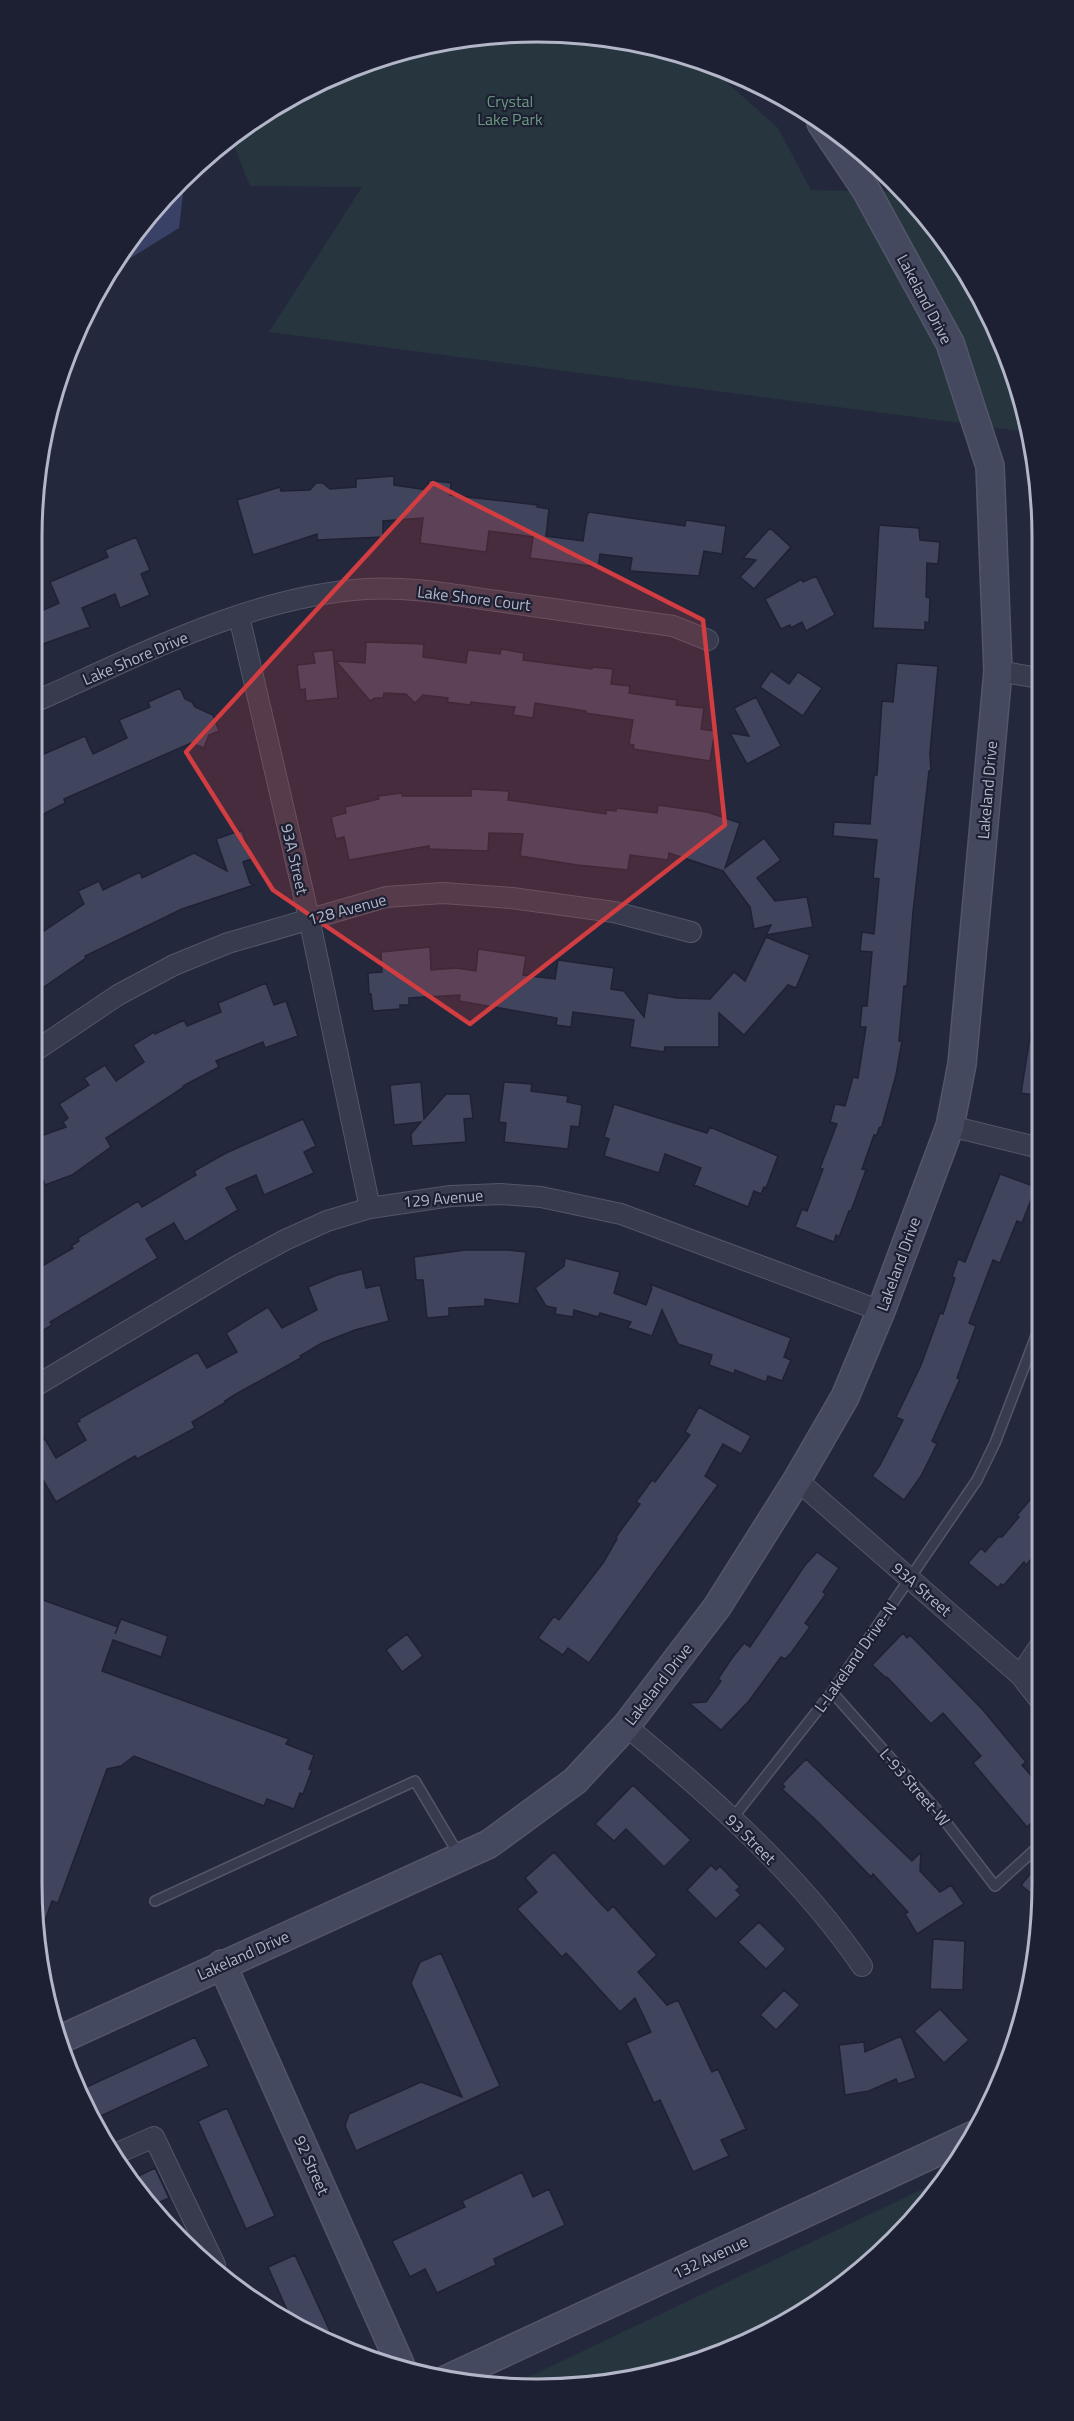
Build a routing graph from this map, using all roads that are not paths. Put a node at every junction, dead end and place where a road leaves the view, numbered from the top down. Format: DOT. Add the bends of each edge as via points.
graph roads {
  1 [pos="834,141"];
  2 [pos="239,616"];
  3 [pos="708,640"];
  4 [pos="998,671"];
  5 [pos="1032,677"];
  6 [pos="42,699"];
  7 [pos="309,918"];
  8 [pos="691,932"];
  9 [pos="42,1046"];
  10 [pos="950,1126"];
  11 [pos="1032,1146"];
  12 [pos="370,1208"];
  13 [pos="881,1311"];
  14 [pos="1032,1346"];
  15 [pos="42,1382"];
  16 [pos="797,1480"];
  17 [pos="910,1578"];
  18 [pos="1032,1658"];
  19 [pos="1020,1675"];
  20 [pos="1032,1690"];
  21 [pos="832,1692"];
  22 [pos="626,1726"];
  23 [pos="732,1820"];
  24 [pos="1032,1852"];
  25 [pos="460,1857"];
  26 [pos="155,1901"];
  27 [pos="222,1964"];
  28 [pos="862,1966"];
  29 [pos="66,2037"];
  30 [pos="960,2141"];
  31 [pos="120,2152"];
  32 [pos="210,2256"];
  33 [pos="398,2359"];
  34 [pos="460,2373"];
  1 -- 4 [label="street, Lakeland Drive" via="866,190 950,344 990,466"];
  2 -- 3 [label="street, Lake Shore Court" via="305,598 366,589 425,590 673,626"];
  2 -- 6 [label="street, Lake Shore Drive"];
  2 -- 7 [label="street, 93A Street"];
  4 -- 5 [label="street"];
  4 -- 10 [label="street, Lakeland Drive" via="962,1064"];
  7 -- 8 [label="street, 128 Avenue" via="386,897 443,893 614,912"];
  7 -- 9 [label="street, 128 Avenue" via="228,943 174,965 118,995"];
  7 -- 12 [label="street, 93A Street"];
  10 -- 11 [label="street"];
  10 -- 13 [label="street, Lakeland Drive"];
  12 -- 13 [label="street, 129 Avenue" via="451,1196 501,1194 575,1203 621,1214"];
  12 -- 15 [label="street, 129 Avenue" via="327,1221 275,1245"];
  13 -- 16 [label="street, Lakeland Drive" via="845,1397"];
  14 -- 17 [label="lane, L-Lakeland Drive-N" via="977,1480"];
  16 -- 17 [label="street, 93A Street"];
  16 -- 22 [label="street, Lakeland Drive" via="717,1607"];
  17 -- 19 [label="street, 93A Street"];
  17 -- 21 [label="lane, L-Lakeland Drive-N"];
  18 -- 19 [label="street"];
  19 -- 20 [label="street, 93A Street"];
  21 -- 23 [label="lane, L-Lakeland Drive-N"];
  21 -- 24 [label="lane, L-93 Street-W" via="935,1808 995,1886"];
  22 -- 23 [label="street, 93 Street" via="695,1783"];
  22 -- 25 [label="street, Lakeland Drive" via="575,1781 489,1844"];
  23 -- 28 [label="street, 93 Street" via="807,1894"];
  25 -- 26 [label="lane" via="415,1781"];
  25 -- 27 [label="street, Lakeland Drive"];
  27 -- 29 [label="street, Lakeland Drive"];
  27 -- 33 [label="street, 92 Street"];
  30 -- 34 [label="street, 132 Avenue"];
  31 -- 32 [label="street" via="154,2137"];
}
